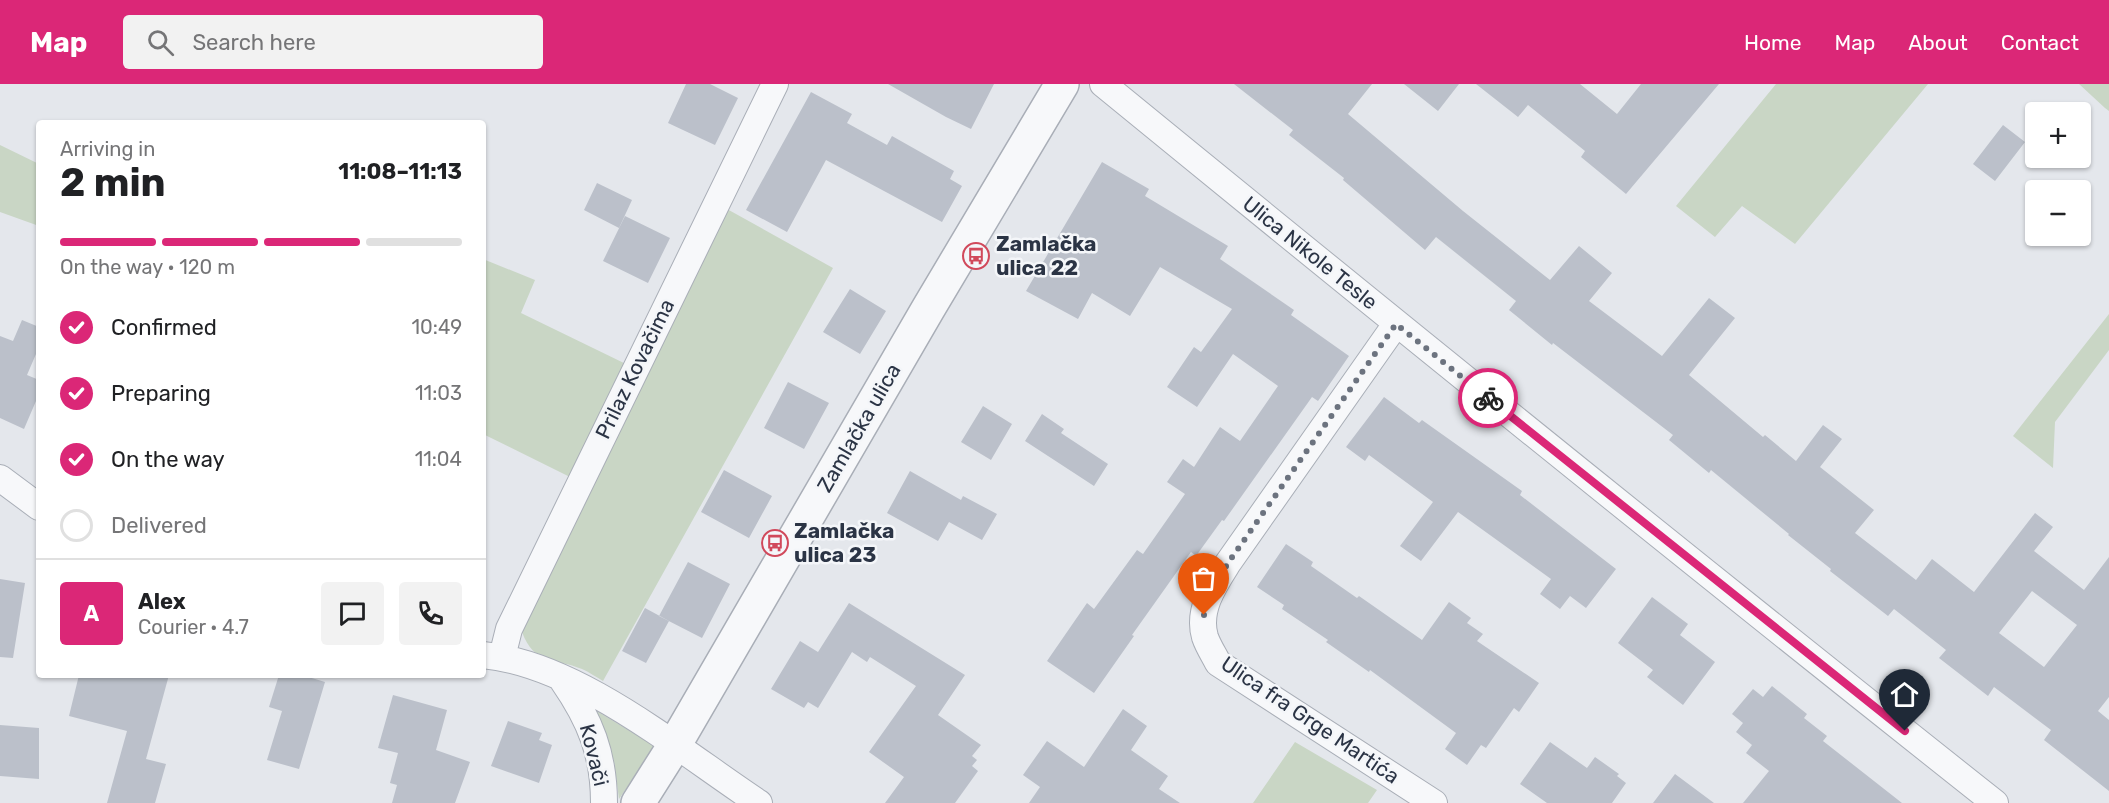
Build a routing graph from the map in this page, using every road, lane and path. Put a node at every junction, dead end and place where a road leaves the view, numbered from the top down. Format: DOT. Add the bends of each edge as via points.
graph roads {
  1 [pos="775,84"];
  2 [pos="1062,84"];
  3 [pos="1103,84"];
  4 [pos="1396,324"];
  5 [pos="0,478"];
  6 [pos="36,505"];
  7 [pos="493,656"];
  8 [pos="561,677"];
  9 [pos="674,746"];
  10 [pos="604,803"];
  11 [pos="638,803"];
  12 [pos="759,803"];
  13 [pos="1434,803"];
  14 [pos="1995,803"];
  1 -- 7 [label="street, Prilaz Kovačima"];
  2 -- 9 [label="street, Zamlačka ulica"];
  3 -- 4 [label="street, Ulica Nikole Tesle"];
  4 -- 13 [label="street, Ulica fra Grge Martića" via="1213,587 1204,615 1205,636 1218,663"];
  4 -- 14 [label="street, Ulica Nikole Tesle"];
  5 -- 6 [label="street"];
  7 -- 8 [label="street, Kovači" via="537,666"];
  8 -- 9 [label="street, Kovači" via="640,721"];
  8 -- 10 [label="street, Kovači" via="593,733"];
  9 -- 11 [label="street, Zamlačka ulica"];
  9 -- 12 [label="street, Kovači"];
}
